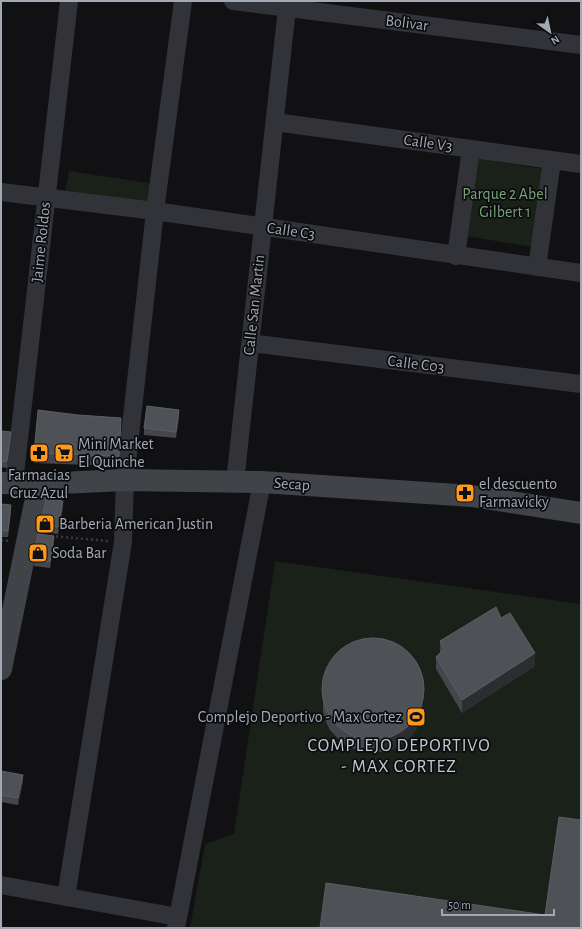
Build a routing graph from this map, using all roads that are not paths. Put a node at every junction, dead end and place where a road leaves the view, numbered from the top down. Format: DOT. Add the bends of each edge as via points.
graph roads {
  1 [pos="69,1"];
  2 [pos="183,1"];
  3 [pos="233,1"];
  4 [pos="255,2"];
  5 [pos="288,8"];
  6 [pos="581,45"];
  7 [pos="275,122"];
  8 [pos="471,149"];
  9 [pos="552,160"];
  10 [pos="581,164"];
  11 [pos="1,192"];
  12 [pos="46,198"];
  13 [pos="155,211"];
  14 [pos="263,227"];
  15 [pos="456,256"];
  16 [pos="537,267"];
  17 [pos="581,273"];
  18 [pos="250,343"];
  19 [pos="581,384"];
  20 [pos="125,480"];
  21 [pos="235,482"];
  22 [pos="262,482"];
  23 [pos="8,483"];
  24 [pos="39,484"];
  25 [pos="581,513"];
  26 [pos="1,670"];
  27 [pos="1,885"];
  28 [pos="66,897"];
  29 [pos="177,923"];
  1 -- 12 [label="street, Jaime Roldos"];
  2 -- 13 [label="street"];
  3 -- 4 [label="street, Bolivar"];
  4 -- 5 [label="street, Bolivar"];
  5 -- 6 [label="street, Bolivar"];
  5 -- 7 [label="street, Calle San Martin"];
  7 -- 8 [label="street, Calle V3"];
  7 -- 14 [label="street, Calle San Martin"];
  8 -- 9 [label="street, Calle V3"];
  8 -- 15 [label="street"];
  9 -- 10 [label="street, Calle V3"];
  9 -- 16 [label="street"];
  11 -- 12 [label="street, Calle C3"];
  12 -- 13 [label="street, Calle C3"];
  12 -- 23 [label="street, Jaime Roldos"];
  13 -- 14 [label="street, Calle C3"];
  13 -- 20 [label="street"];
  14 -- 15 [label="street, Calle C3"];
  14 -- 18 [label="street, Calle San Martin"];
  15 -- 16 [label="street, Calle C3"];
  16 -- 17 [label="street, Calle C3"];
  18 -- 19 [label="street, Calle C03"];
  18 -- 21 [label="street, Calle San Martin"];
  20 -- 21 [label="street, Secap"];
  20 -- 24 [label="street, Secap"];
  20 -- 28 [label="street" via="122,542"];
  21 -- 22 [label="street, Secap"];
  22 -- 25 [label="street, Secap" via="472,496"];
  22 -- 29 [label="street"];
  23 -- 24 [label="street, Secap"];
  24 -- 26 [label="street"];
  27 -- 28 [label="street"];
  28 -- 29 [label="street"];
}
